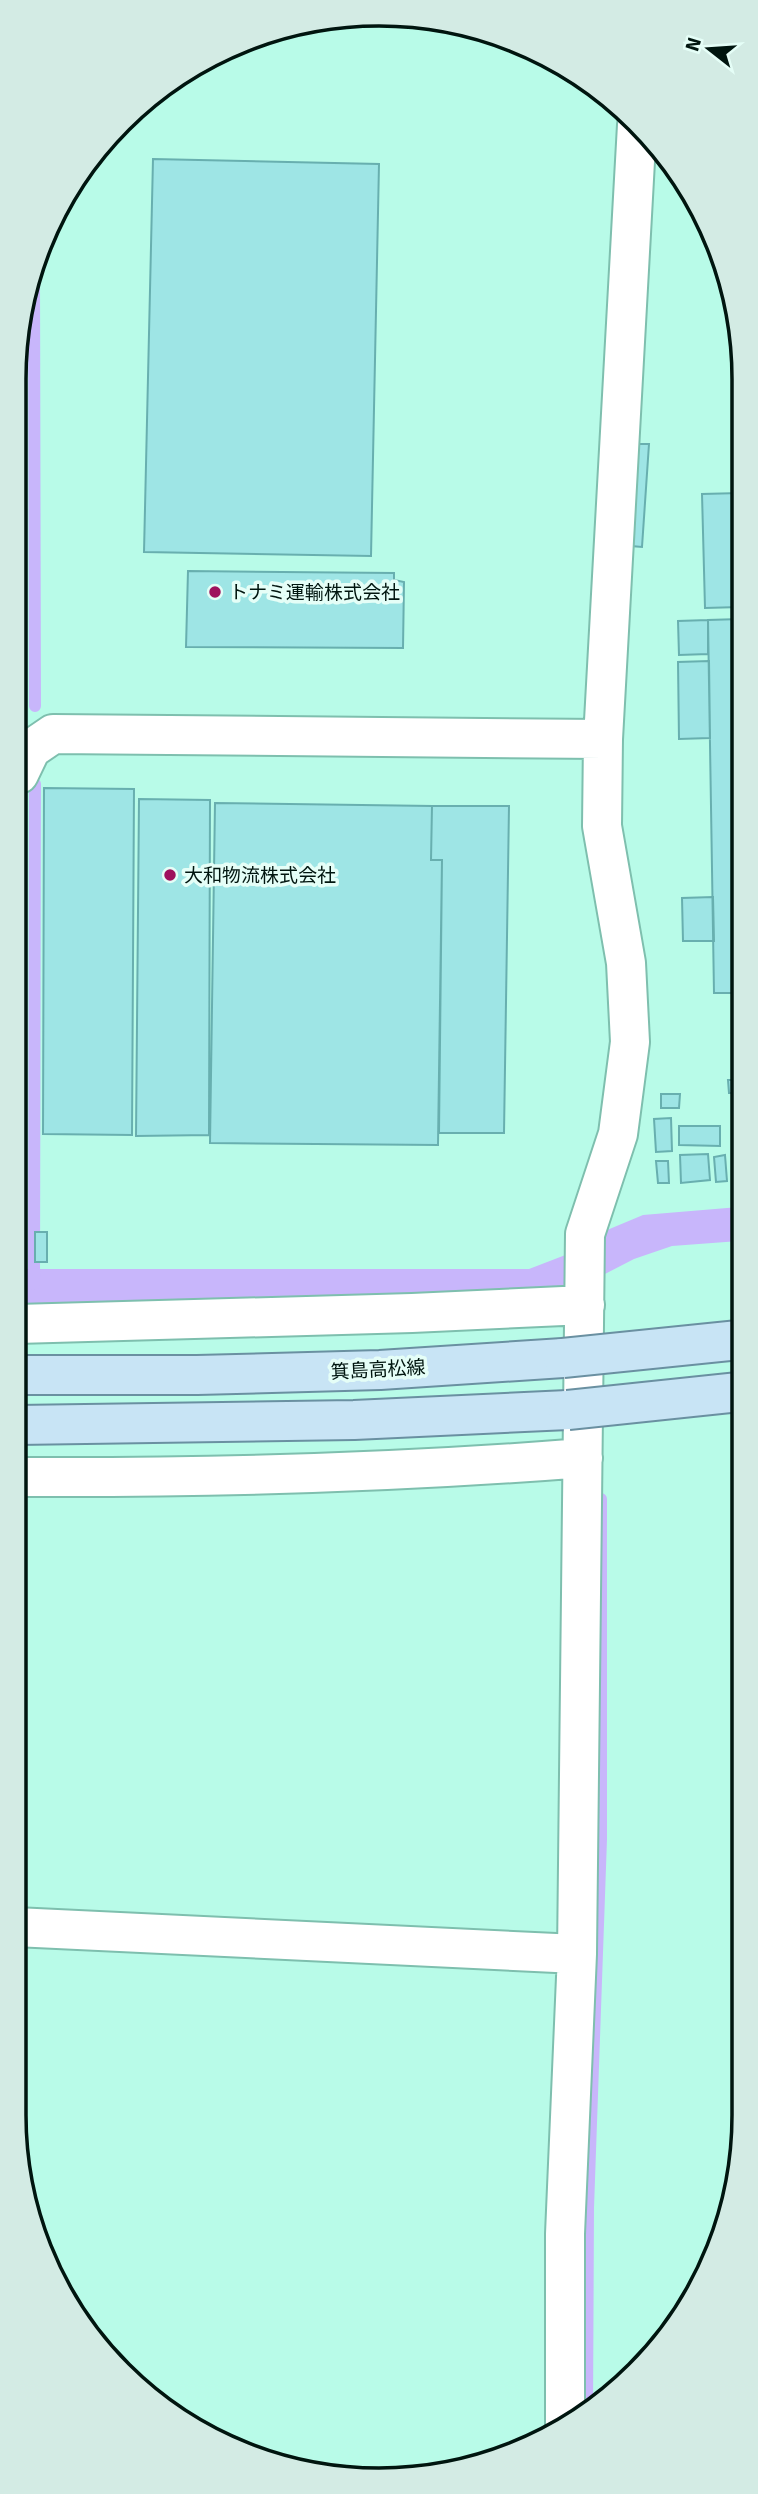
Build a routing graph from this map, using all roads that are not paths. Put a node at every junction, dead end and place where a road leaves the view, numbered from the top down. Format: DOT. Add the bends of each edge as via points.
graph roads {
  1 [pos="636,138"];
  2 [pos="603,739"];
  3 [pos="26,759"];
  4 [pos="585,1297"];
  5 [pos="26,1324"];
  6 [pos="732,1341"];
  7 [pos="26,1375"];
  8 [pos="732,1393"];
  9 [pos="26,1424"];
  10 [pos="583,1458"];
  11 [pos="26,1478"];
  12 [pos="26,1928"];
  13 [pos="577,1954"];
  14 [pos="565,2414"];
  1 -- 2 [label="street"];
  2 -- 3 [label="street" via="54,734 31,749"];
  2 -- 4 [label="street" via="602,825 626,963 630,1042 618,1134 585,1234"];
  4 -- 5 [label="street" via="412,1313"];
  4 -- 10 [label="street"];
  6 -- 7 [label="main road, 箕島高松線, bridge" via="380,1370"];
  8 -- 9 [label="main road, bridge" via="568,1410 354,1420"];
  10 -- 11 [label="street" via="195,1477"];
  10 -- 13 [label="street"];
  12 -- 13 [label="street"];
  13 -- 14 [label="street" via="565,2234"];
}
